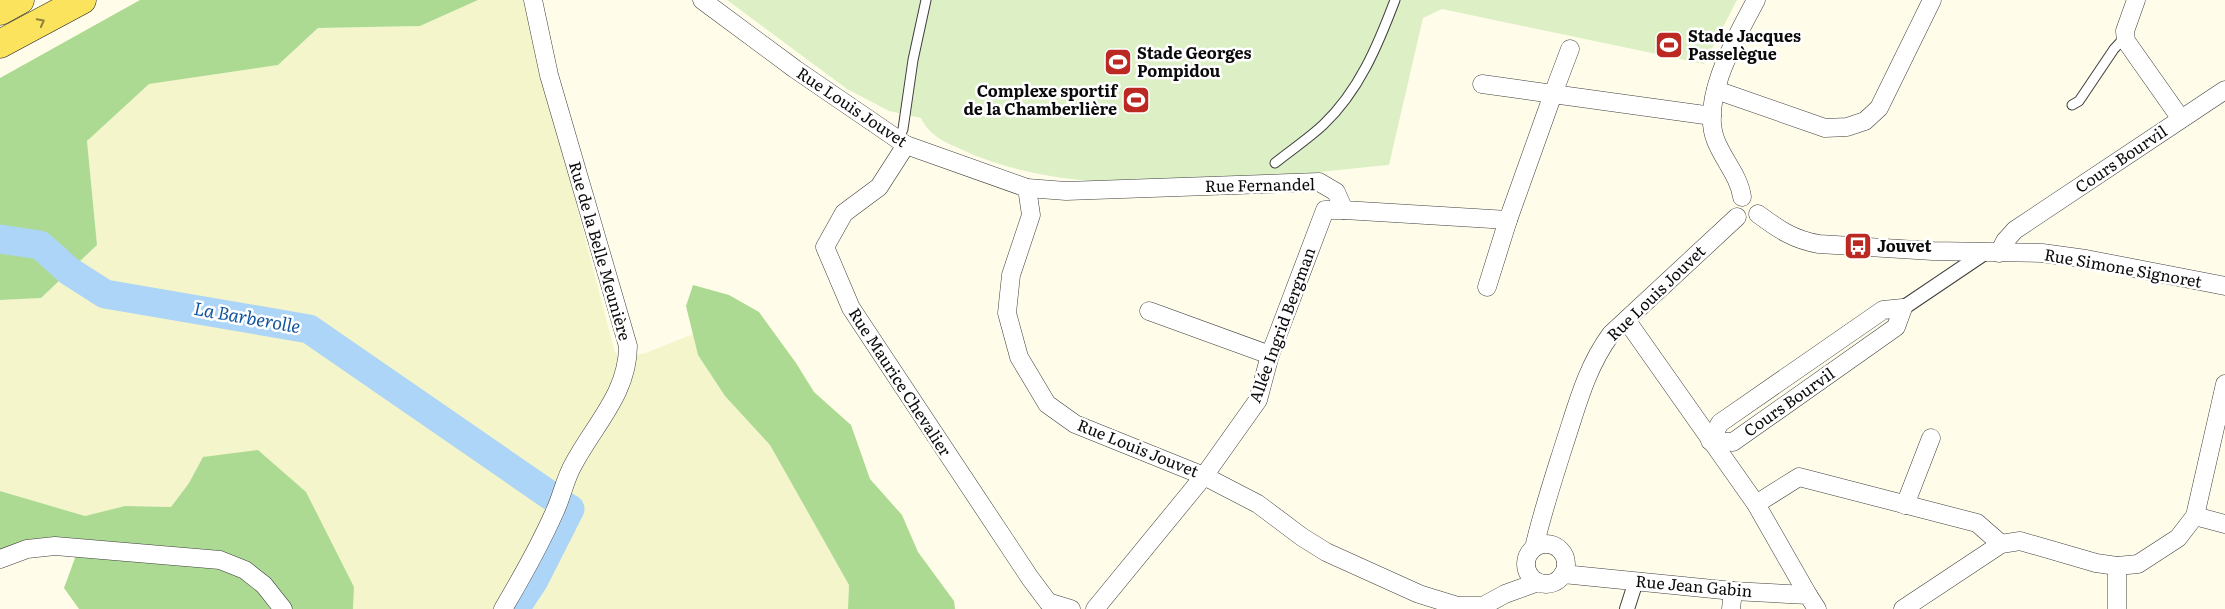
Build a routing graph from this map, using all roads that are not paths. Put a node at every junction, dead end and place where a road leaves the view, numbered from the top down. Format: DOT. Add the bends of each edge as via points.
graph roads {
  1 [pos="20,0"];
  2 [pos="82,0"];
  3 [pos="533,0"];
  4 [pos="702,0"];
  5 [pos="926,0"];
  6 [pos="1396,0"];
  7 [pos="1756,0"];
  8 [pos="1932,0"];
  9 [pos="2136,0"];
  10 [pos="0,11"];
  11 [pos="2126,36"];
  12 [pos="0,44"];
  13 [pos="1570,49"];
  14 [pos="1482,84"];
  15 [pos="1716,90"];
  16 [pos="2225,90"];
  17 [pos="1553,94"];
  18 [pos="2072,105"];
  19 [pos="1712,116"];
  20 [pos="2181,119"];
  21 [pos="903,142"];
  22 [pos="1275,163"];
  23 [pos="1027,188"];
  24 [pos="1742,197"];
  25 [pos="1344,210"];
  26 [pos="1758,214"];
  27 [pos="1737,217"];
  28 [pos="1508,220"];
  29 [pos="1993,253"];
  30 [pos="2225,286"];
  31 [pos="1487,287"];
  32 [pos="1903,308"];
  33 [pos="1149,311"];
  34 [pos="1627,321"];
  35 [pos="1270,355"];
  36 [pos="2225,384"];
  37 [pos="1931,438"];
  38 [pos="1710,441"];
  39 [pos="1204,476"];
  40 [pos="1756,504"];
  41 [pos="1905,505"];
  42 [pos="2195,516"];
  43 [pos="2225,524"];
  44 [pos="2001,544"];
  45 [pos="1540,546"];
  46 [pos="0,558"];
  47 [pos="2117,566"];
  48 [pos="1563,574"];
  49 [pos="1532,576"];
  50 [pos="1636,581"];
  51 [pos="1734,591"];
  52 [pos="1812,602"];
  53 [pos="1482,607"];
  54 [pos="283,609"];
  55 [pos="503,609"];
  56 [pos="1071,609"];
  57 [pos="1095,609"];
  58 [pos="1627,609"];
  59 [pos="1731,609"];
  60 [pos="1903,609"];
  61 [pos="2117,609"];
  1 -- 10 [label="main road"];
  12 -- 2 [label="main road, one-way"];
  3 -- 55 [label="street, Rue de la Belle Meunière" via="549,75 628,346 628,361 620,388 572,466 556,510"];
  4 -- 21 [label="street, Rue Louis Jouvet" via="795,69"];
  5 -- 21 [label="lane" via="913,60"];
  6 -- 22 [label="lane" via="1357,83 1324,124"];
  7 -- 15 [label="street" via="1729,51"];
  8 -- 15 [label="street" via="1879,108 1865,120 1847,127 1825,128"];
  9 -- 11 [label="street"];
  11 -- 18 [label="lane"];
  11 -- 20 [label="street" via="2126,41"];
  13 -- 17 [label="street"];
  14 -- 17 [label="street"];
  15 -- 19 [label="street"];
  16 -- 20 [label="street, Cours Bourvil"];
  17 -- 19 [label="street"];
  17 -- 28 [label="street"];
  19 -- 24 [label="street" via="1715,141 1740,184"];
  20 -- 29 [label="street, Cours Bourvil" via="2015,230"];
  21 -- 23 [label="street, Rue Louis Jouvet"];
  21 -- 56 [label="street, Rue Maurice Chevalier" via="878,187 844,213 824,247 851,308 1030,578 1048,602"];
  23 -- 25 [label="street, Rue Fernandel" via="1066,191 1319,182 1336,192"];
  23 -- 39 [label="street, Rue Louis Jouvet" via="1031,215 1011,275 1007,313 1019,357 1047,404 1075,424"];
  24 -- 26 [label="street" via="1750,196 1756,200"];
  24 -- 27 [label="street" via="1734,206"];
  25 -- 28 [label="street"];
  25 -- 35 [label="street, Allée Ingrid Bergman" via="1325,210"];
  26 -- 27 [label="street" via="1749,221"];
  26 -- 29 [label="street, Rue Simone Signoret" via="1802,242"];
  27 -- 34 [label="street, Rue Louis Jouvet"];
  28 -- 31 [label="street"];
  29 -- 30 [label="street, Rue Simone Signoret" via="2086,259"];
  29 -- 32 [label="street, Cours Bourvil"];
  32 -- 38 [label="street, Cours Bourvil" via="1896,327 1733,442"];
  33 -- 35 [label="street"];
  34 -- 38 [label="street"];
  34 -- 45 [label="street, Rue Louis Jouvet" via="1611,334 1587,374 1540,521"];
  35 -- 39 [label="street, Allée Ingrid Bergman" via="1258,400"];
  36 -- 42 [label="street"];
  37 -- 41 [label="street"];
  38 -- 40 [label="street"];
  39 -- 53 [label="street, Rue Louis Jouvet" via="1258,504 1326,552 1419,594 1458,606"];
  39 -- 57 [label="street, Allée Ingrid Bergman"];
  40 -- 41 [label="street" via="1799,477"];
  40 -- 52 [label="street"];
  41 -- 44 [label="street" via="1977,522"];
  42 -- 43 [label="street"];
  42 -- 47 [label="street" via="2178,538 2146,559 2138,564"];
  44 -- 47 [label="street" via="2020,541"];
  44 -- 60 [label="street"];
  45 -- 48 [label="street" via="1554,546 1563,555"];
  45 -- 49 [label="street" via="1527,557"];
  46 -- 54 [label="street" via="27,549 54,546 220,560 246,570 264,585"];
  47 -- 61 [label="street"];
  48 -- 49 [label="street" via="1549,584"];
  48 -- 50 [label="street, Rue Jean Gabin"];
  49 -- 53 [label="street, Rue Louis Jouvet"];
  50 -- 51 [label="street, Rue Jean Gabin"];
  50 -- 58 [label="street"];
  51 -- 52 [label="street, Rue Jean Gabin"];
  51 -- 59 [label="street"];
}
